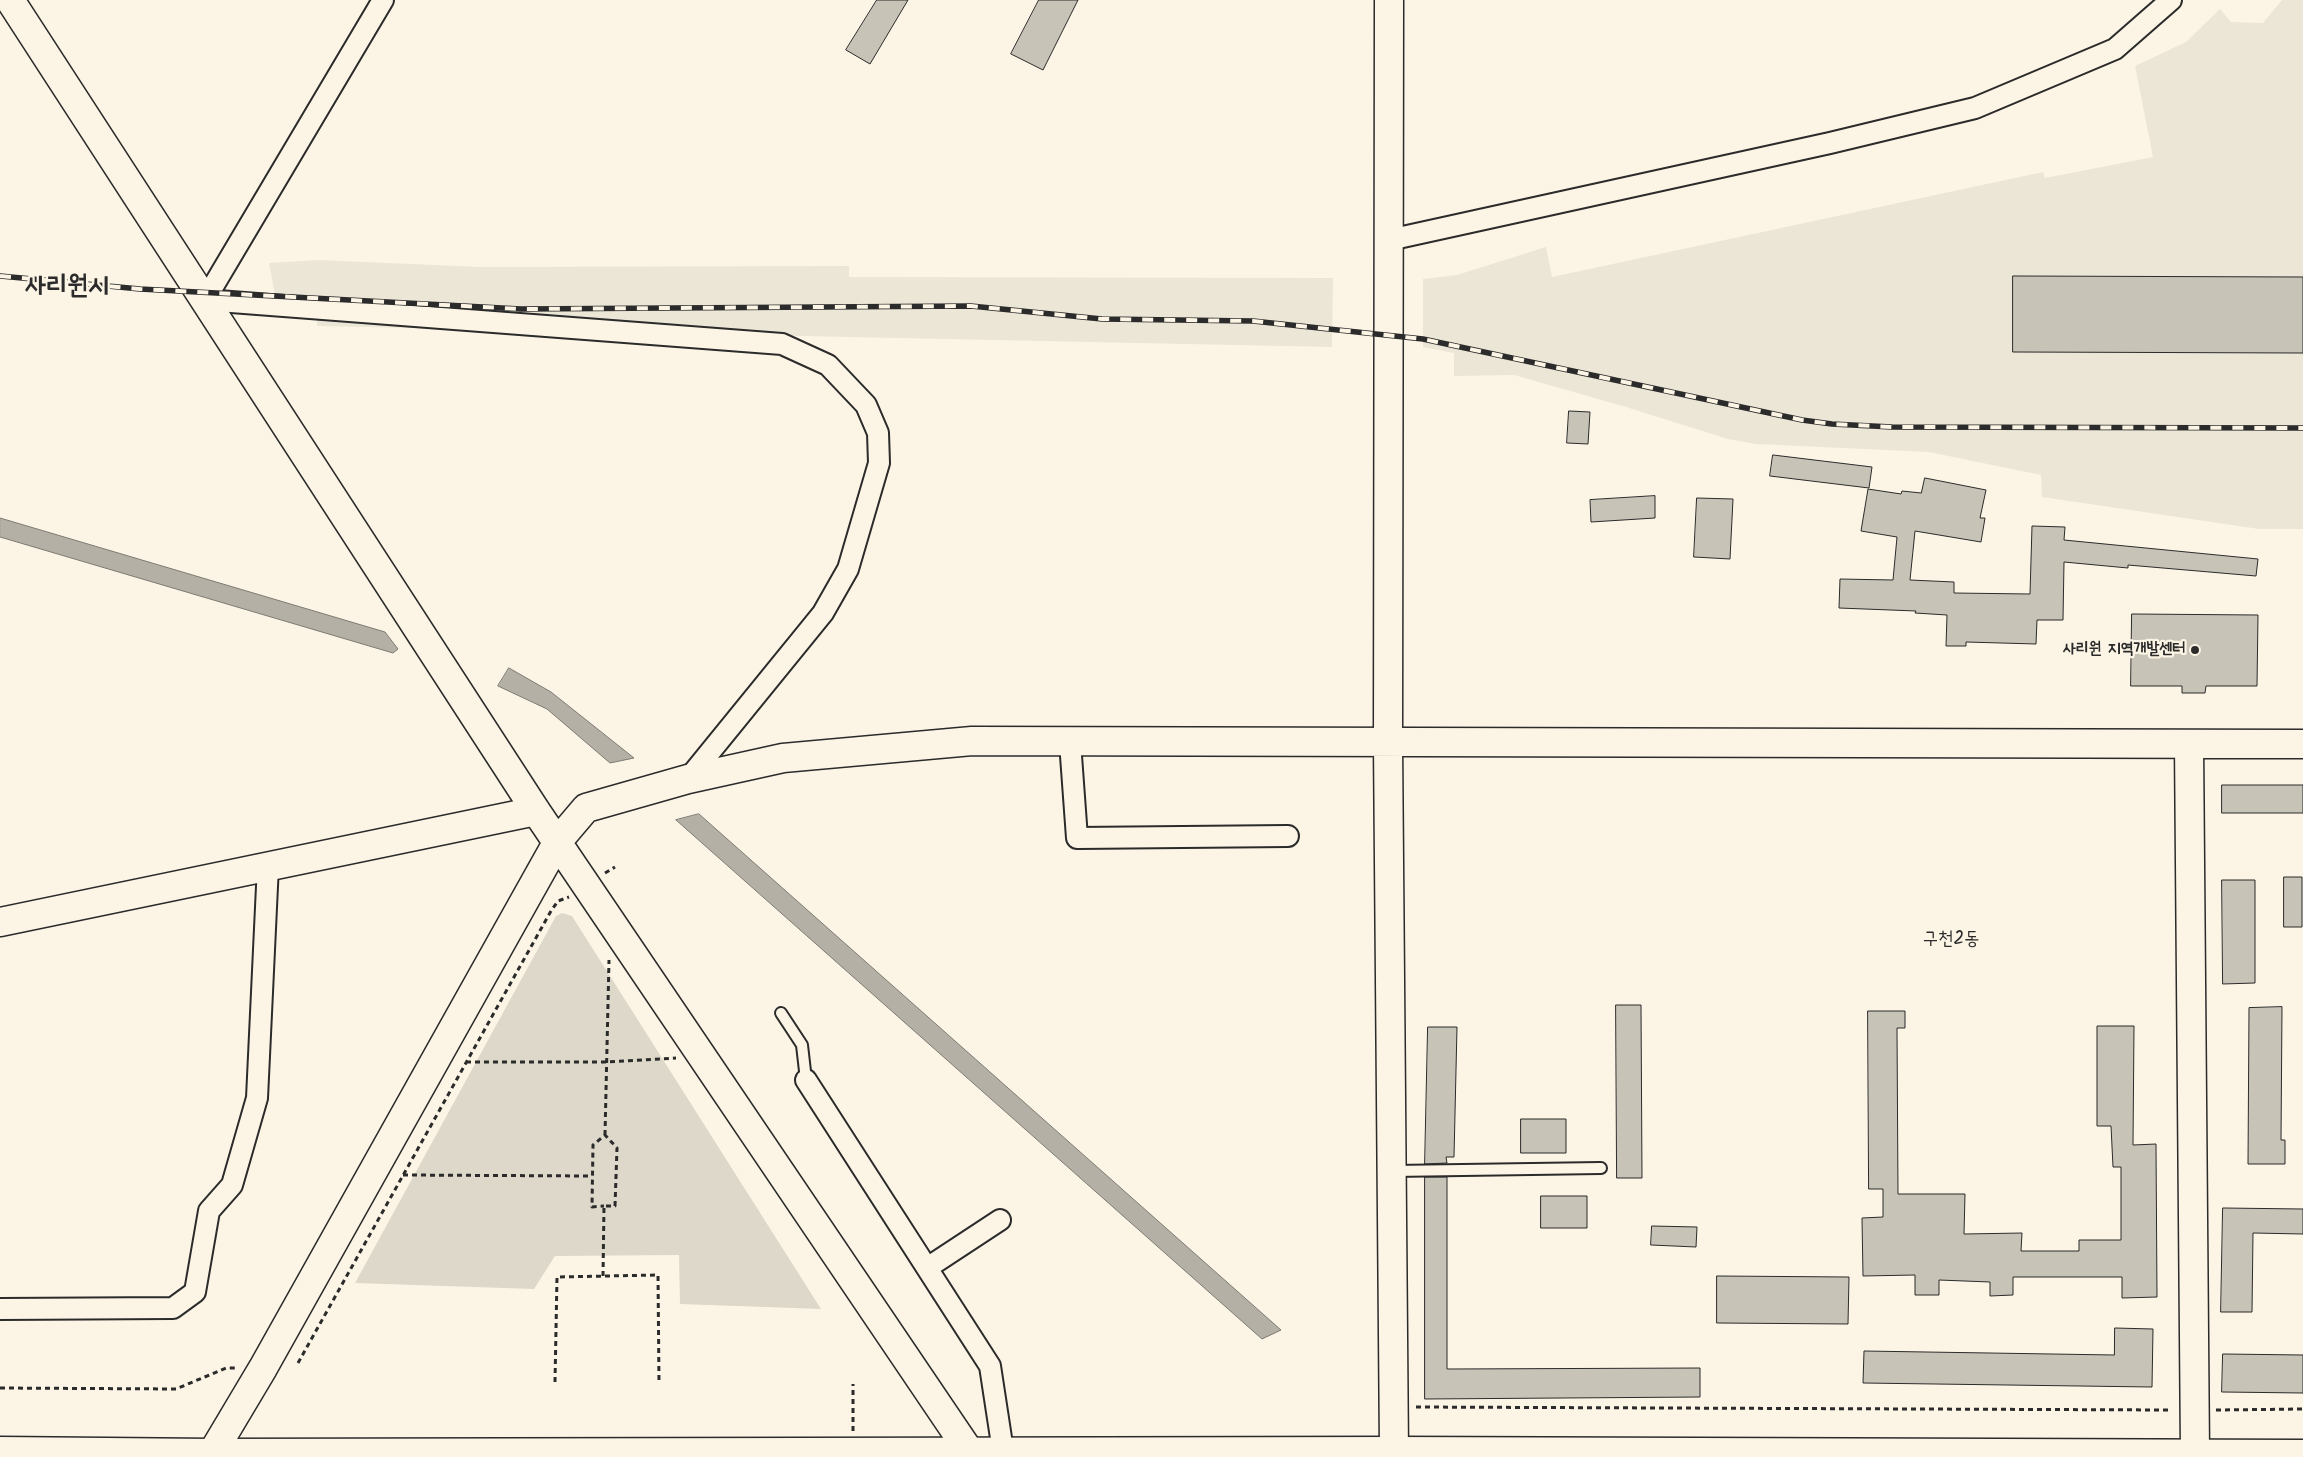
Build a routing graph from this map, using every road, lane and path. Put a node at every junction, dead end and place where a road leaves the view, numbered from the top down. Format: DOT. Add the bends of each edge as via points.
graph roads {
  1 [pos="10,0"];
  2 [pos="383,0"];
  3 [pos="1388,0"];
  4 [pos="2171,0"];
  5 [pos="1389,240"];
  6 [pos="205,300"];
  7 [pos="1070,742"];
  8 [pos="1388,744"];
  9 [pos="2189,744"];
  10 [pos="2303,744"];
  11 [pos="688,779"];
  12 [pos="536,811"];
  13 [pos="1288,836"];
  14 [pos="558,841"];
  15 [pos="268,865"];
  16 [pos="615,867"];
  17 [pos="587,885"];
  18 [pos="0,922"];
  19 [pos="609,957"];
  20 [pos="781,1013"];
  21 [pos="676,1058"];
  22 [pos="466,1062"];
  23 [pos="605,1062"];
  24 [pos="806,1080"];
  25 [pos="605,1135"];
  26 [pos="1601,1168"];
  27 [pos="1392,1171"];
  28 [pos="403,1174"];
  29 [pos="592,1176"];
  30 [pos="604,1206"];
  31 [pos="1000,1220"];
  32 [pos="927,1268"];
  33 [pos="603,1276"];
  34 [pos="0,1309"];
  35 [pos="298,1363"];
  36 [pos="264,1368"];
  37 [pos="555,1382"];
  38 [pos="659,1383"];
  39 [pos="853,1384"];
  40 [pos="0,1388"];
  41 [pos="1394,1407"];
  42 [pos="2303,1409"];
  43 [pos="2193,1410"];
  44 [pos="0,1451"];
  45 [pos="852,1451"];
  46 [pos="969,1451"];
  47 [pos="1004,1451"];
  48 [pos="1394,1451"];
  49 [pos="2195,1453"];
  50 [pos="2303,1454"];
  51 [pos="211,1455"];
  1 -- 6 [label="main road"];
  2 -- 6 [label="street"];
  3 -- 5 [label="main road"];
  4 -- 5 [label="street" via="2115,49 1975,108"];
  5 -- 8 [label="main road"];
  6 -- 11 [label="street" via="782,344 828,365 866,405 878,434 879,463 848,569 822,612"];
  6 -- 12 [label="main road"];
  7 -- 8 [label="main road"];
  7 -- 11 [label="main road" via="972,741 783,758"];
  7 -- 13 [label="street" via="1076,838"];
  8 -- 9 [label="main road"];
  8 -- 27 [label="main road"];
  9 -- 10 [label="main road"];
  9 -- 43 [label="main road"];
  11 -- 14 [label="main road" via="586,808"];
  12 -- 14 [label="main road"];
  12 -- 15 [label="main road"];
  14 -- 17 [label="main road"];
  14 -- 36 [label="main road"];
  15 -- 18 [label="main road"];
  15 -- 34 [label="street" via="257,1098 232,1184 209,1211 195,1292 173,1308"];
  16 -- 17 [label="path"];
  17 -- 22 [label="path" via="558,901 550,911"];
  17 -- 46 [label="main road"];
  19 -- 23 [label="path"];
  20 -- 24 [label="lane" via="802,1045"];
  21 -- 23 [label="path"];
  22 -- 23 [label="path"];
  22 -- 28 [label="path"];
  23 -- 25 [label="path"];
  24 -- 32 [label="street"];
  25 -- 29 [label="path" via="593,1145"];
  25 -- 30 [label="path" via="617,1148 615,1206"];
  26 -- 27 [label="lane"];
  27 -- 41 [label="main road"];
  28 -- 29 [label="path"];
  28 -- 35 [label="path"];
  29 -- 30 [label="path" via="592,1207"];
  30 -- 33 [label="path"];
  31 -- 32 [label="street"];
  32 -- 47 [label="street" via="990,1366"];
  33 -- 37 [label="path" via="558,1277"];
  33 -- 38 [label="path" via="658,1275"];
  36 -- 40 [label="path" via="226,1368 176,1389"];
  36 -- 51 [label="main road"];
  39 -- 45 [label="path"];
  41 -- 43 [label="path"];
  41 -- 48 [label="main road"];
  42 -- 43 [label="path"];
  43 -- 49 [label="main road"];
  44 -- 51 [label="main road"];
  45 -- 46 [label="main road"];
  45 -- 51 [label="main road"];
  46 -- 47 [label="main road"];
  47 -- 48 [label="main road"];
  48 -- 49 [label="main road"];
  49 -- 50 [label="main road"];
}
